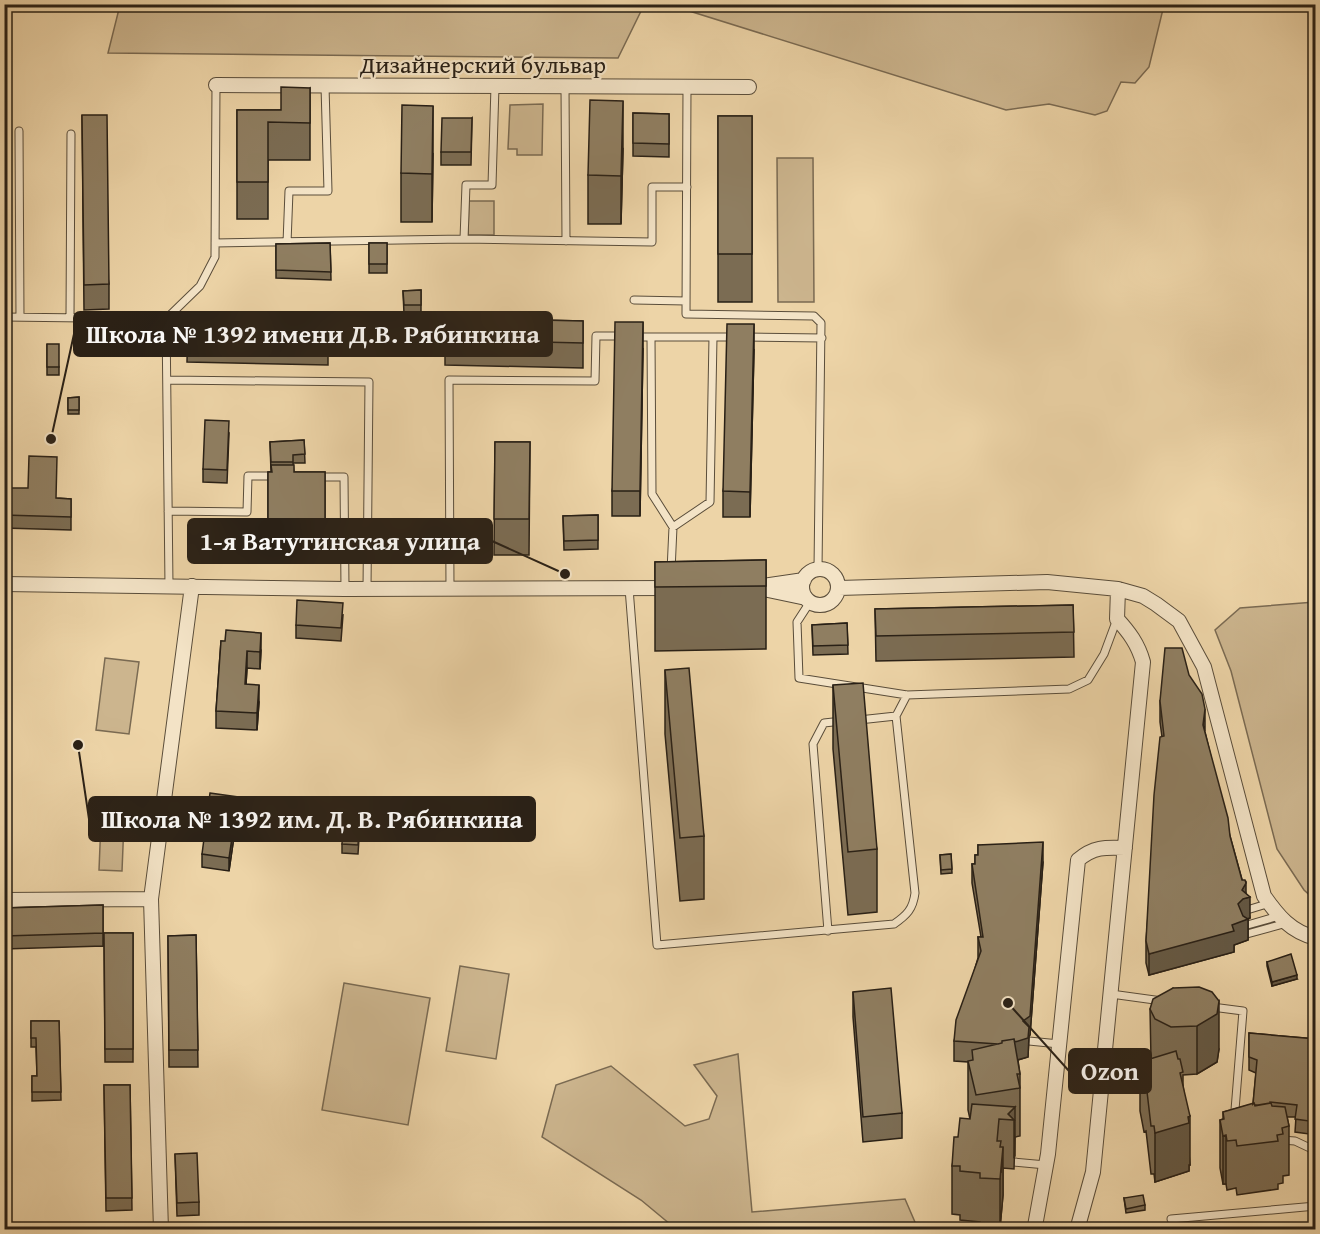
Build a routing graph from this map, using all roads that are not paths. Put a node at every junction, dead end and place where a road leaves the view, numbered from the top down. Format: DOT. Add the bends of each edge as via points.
graph roads {
  1 [pos="216,85"];
  2 [pos="325,86"];
  3 [pos="495,86"];
  4 [pos="565,87"];
  5 [pos="687,87"];
  6 [pos="748,87"];
  7 [pos="19,131"];
  8 [pos="71,134"];
  9 [pos="687,187"];
  10 [pos="464,239"];
  11 [pos="566,241"];
  12 [pos="215,243"];
  13 [pos="287,243"];
  14 [pos="634,300"];
  15 [pos="686,301"];
  16 [pos="4,317"];
  17 [pos="20,317"];
  18 [pos="70,318"];
  19 [pos="166,319"];
  20 [pos="651,337"];
  21 [pos="713,337"];
  22 [pos="822,338"];
  23 [pos="167,380"];
  24 [pos="280,476"];
  25 [pos="312,477"];
  26 [pos="168,511"];
  27 [pos="673,527"];
  28 [pos="818,569"];
  29 [pos="804,580"];
  30 [pos="4,584"];
  31 [pos="169,585"];
  32 [pos="192,586"];
  33 [pos="629,588"];
  34 [pos="676,588"];
  35 [pos="738,588"];
  36 [pos="760,588"];
  37 [pos="838,588"];
  38 [pos="345,589"];
  39 [pos="368,589"];
  40 [pos="450,589"];
  41 [pos="1118,589"];
  42 [pos="808,600"];
  43 [pos="1117,619"];
  44 [pos="907,695"];
  45 [pos="896,716"];
  46 [pos="1125,848"];
  47 [pos="151,899"];
  48 [pos="4,900"];
  49 [pos="1270,903"];
  50 [pos="1247,910"];
  51 [pos="1283,920"];
  52 [pos="1245,926"];
  53 [pos="828,931"];
  54 [pos="1247,934"];
  55 [pos="1316,938"];
  56 [pos="1111,994"];
  57 [pos="1166,1001"];
  58 [pos="1199,1006"];
  59 [pos="1241,1034"];
  60 [pos="1250,1034"];
  61 [pos="1029,1041"];
  62 [pos="1059,1044"];
  63 [pos="1240,1129"];
  64 [pos="1275,1140"];
  65 [pos="1314,1149"];
  66 [pos="1014,1162"];
  67 [pos="1046,1165"];
  68 [pos="1316,1187"];
  69 [pos="1316,1206"];
  70 [pos="1171,1219"];
  71 [pos="161,1230"];
  72 [pos="1039,1230"];
  73 [pos="1077,1230"];
  1 -- 2 [label="street, Дизайнерский бульвар"];
  1 -- 12 [label="lane"];
  2 -- 3 [label="street, Дизайнерский бульвар"];
  2 -- 13 [label="lane" via="328,191 289,191"];
  3 -- 4 [label="street, Дизайнерский бульвар"];
  3 -- 10 [label="lane" via="492,185 466,185"];
  4 -- 5 [label="street, Дизайнерский бульвар"];
  4 -- 11 [label="lane"];
  5 -- 6 [label="street, Дизайнерский бульвар"];
  5 -- 9 [label="lane"];
  7 -- 17 [label="lane"];
  8 -- 18 [label="lane"];
  9 -- 11 [label="lane" via="652,187 652,242"];
  9 -- 15 [label="lane"];
  10 -- 11 [label="lane"];
  10 -- 13 [label="lane"];
  12 -- 13 [label="lane"];
  12 -- 19 [label="lane" via="215,257 200,286"];
  14 -- 15 [label="lane"];
  15 -- 22 [label="lane" via="686,314 814,316 820,323"];
  16 -- 17 [label="lane"];
  17 -- 18 [label="lane"];
  18 -- 19 [label="lane"];
  19 -- 23 [label="lane"];
  20 -- 21 [label="lane"];
  20 -- 27 [label="lane" via="651,494"];
  20 -- 40 [label="lane" via="596,336 595,381 449,380"];
  21 -- 22 [label="lane"];
  21 -- 27 [label="lane" via="710,502"];
  22 -- 28 [label="lane"];
  23 -- 26 [label="lane"];
  23 -- 39 [label="lane" via="369,382"];
  24 -- 26 [label="lane" via="248,476 247,512"];
  25 -- 38 [label="lane" via="344,477"];
  26 -- 31 [label="lane"];
  27 -- 34 [label="lane"];
  28 -- 29 [label="street"];
  28 -- 37 [label="street" via="835,576"];
  29 -- 36 [label="street"];
  29 -- 42 [label="street" via="802,586"];
  30 -- 31 [label="street"];
  31 -- 32 [label="street"];
  32 -- 38 [label="street"];
  32 -- 47 [label="street"];
  33 -- 34 [label="street"];
  33 -- 40 [label="street"];
  33 -- 53 [label="lane" via="657,945"];
  35 -- 36 [label="street"];
  36 -- 42 [label="street"];
  37 -- 41 [label="street" via="1047,582"];
  37 -- 42 [label="street" via="829,603 816,605"];
  38 -- 39 [label="street"];
  39 -- 40 [label="street"];
  41 -- 43 [label="street"];
  41 -- 49 [label="street" via="1143,596 1179,621 1199,656 1257,874"];
  42 -- 44 [label="lane" via="797,622 799,678"];
  43 -- 44 [label="lane" via="1104,654 1088,680 1069,689"];
  43 -- 46 [label="street" via="1139,649 1143,662"];
  44 -- 45 [label="lane"];
  45 -- 53 [label="lane" via="824,723 813,744"];
  45 -- 53 [label="lane" via="915,893 913,907 894,924"];
  46 -- 56 [label="street"];
  46 -- 62 [label="street" via="1105,846 1088,851 1078,860"];
  47 -- 48 [label="street"];
  47 -- 71 [label="street"];
  49 -- 50 [label="lane"];
  49 -- 51 [label="street"];
  51 -- 52 [label="lane"];
  51 -- 54 [label="lane"];
  51 -- 55 [label="street" via="1299,934"];
  56 -- 57 [label="lane"];
  56 -- 73 [label="street" via="1093,1172"];
  58 -- 59 [label="lane" via="1243,1011"];
  59 -- 60 [label="lane"];
  59 -- 63 [label="lane" via="1235,1110"];
  61 -- 62 [label="lane"];
  62 -- 67 [label="street"];
  64 -- 65 [label="lane" via="1294,1141"];
  65 -- 68 [label="lane"];
  66 -- 67 [label="lane"];
  67 -- 72 [label="street" via="1035,1226"];
  69 -- 70 [label="lane"];
}
